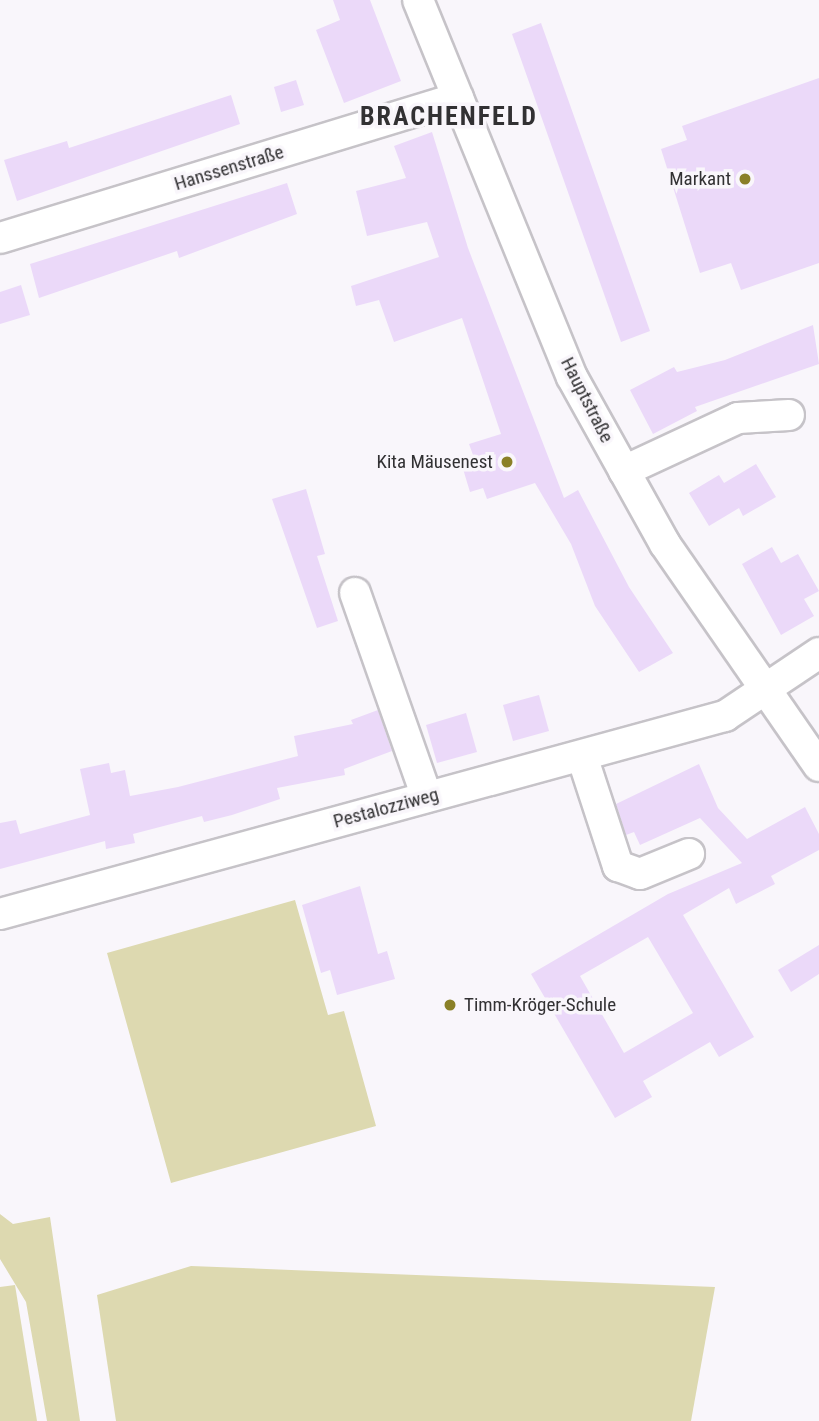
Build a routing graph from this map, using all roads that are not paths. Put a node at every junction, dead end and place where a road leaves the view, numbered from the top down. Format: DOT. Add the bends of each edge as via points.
graph roads {
  1 [pos="419,0"];
  2 [pos="458,98"];
  3 [pos="0,238"];
  4 [pos="789,415"];
  5 [pos="624,471"];
  6 [pos="355,593"];
  7 [pos="819,653"];
  8 [pos="764,685"];
  9 [pos="582,756"];
  10 [pos="819,766"];
  11 [pos="427,797"];
  12 [pos="689,854"];
  13 [pos="0,914"];
  1 -- 2 [label="street, Hauptstraße"];
  2 -- 3 [label="street, Hanssenstraße"];
  2 -- 5 [label="street, Hauptstraße" via="572,377"];
  4 -- 5 [label="street" via="738,418"];
  5 -- 8 [label="street, Hauptstraße" via="665,544"];
  6 -- 11 [label="street"];
  7 -- 8 [label="street, Pestalozziweg"];
  8 -- 9 [label="street, Pestalozziweg" via="725,716"];
  8 -- 10 [label="street, Hauptstraße"];
  9 -- 11 [label="street, Pestalozziweg"];
  9 -- 12 [label="street" via="618,866 639,874"];
  11 -- 13 [label="street, Pestalozziweg"];
}
